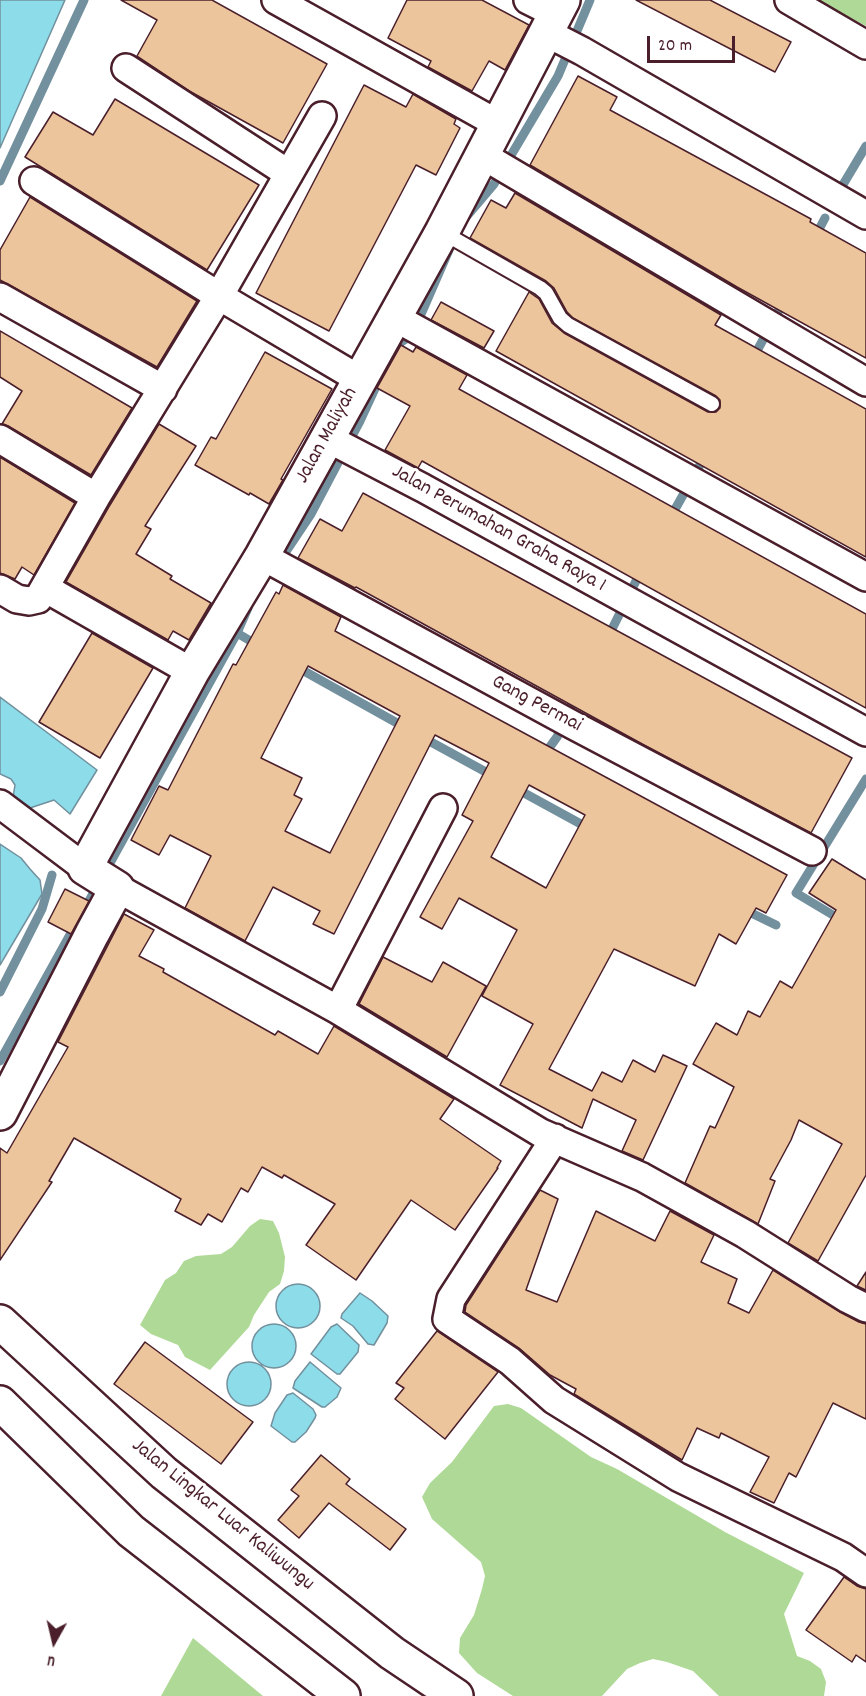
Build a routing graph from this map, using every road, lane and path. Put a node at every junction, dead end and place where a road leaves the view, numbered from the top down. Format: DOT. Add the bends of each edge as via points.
graph roads {
  1 [pos="276,0"];
  2 [pos="789,0"];
  3 [pos="552,19"];
  4 [pos="866,45"];
  5 [pos="126,68"];
  6 [pos="322,116"];
  7 [pos="490,120"];
  8 [pos="499,166"];
  9 [pos="289,174"];
  10 [pos="34,181"];
  11 [pos="863,207"];
  12 [pos="450,237"];
  13 [pos="219,296"];
  14 [pos="0,297"];
  15 [pos="401,321"];
  16 [pos="349,373"];
  17 [pos="866,382"];
  18 [pos="163,389"];
  19 [pos="712,405"];
  20 [pos="0,439"];
  21 [pos="332,441"];
  22 [pos="96,497"];
  23 [pos="274,563"];
  24 [pos="866,578"];
  25 [pos="45,588"];
  26 [pos="0,589"];
  27 [pos="192,672"];
  28 [pos="866,732"];
  29 [pos="0,804"];
  30 [pos="442,808"];
  31 [pos="812,851"];
  32 [pos="100,878"];
  33 [pos="338,1010"];
  34 [pos="0,1113"];
  35 [pos="555,1138"];
  36 [pos="866,1308"];
  37 [pos="0,1322"];
  38 [pos="0,1403"];
  39 [pos="866,1573"];
  40 [pos="343,1696"];
  41 [pos="456,1696"];
  1 -- 7 [label="street"];
  2 -- 4 [label="street"];
  3 -- 7 [label="main road, Jalan Maliyah"];
  3 -- 11 [label="street"];
  5 -- 9 [label="street"];
  6 -- 9 [label="street"];
  7 -- 8 [label="main road, Jalan Maliyah"];
  8 -- 12 [label="main road, Jalan Maliyah"];
  8 -- 17 [label="street"];
  9 -- 13 [label="street"];
  10 -- 13 [label="street"];
  12 -- 15 [label="main road, Jalan Maliyah"];
  12 -- 19 [label="lane" via="540,288 568,325"];
  13 -- 16 [label="street"];
  13 -- 18 [label="street"];
  14 -- 18 [label="street"];
  15 -- 16 [label="main road, Jalan Maliyah"];
  15 -- 24 [label="street"];
  16 -- 21 [label="main road, Jalan Maliyah"];
  18 -- 22 [label="street"];
  20 -- 22 [label="street"];
  21 -- 23 [label="main road, Jalan Maliyah"];
  21 -- 28 [label="street, Jalan Perumahan Graha Raya 1"];
  22 -- 25 [label="street"];
  23 -- 27 [label="main road, Jalan Maliyah"];
  23 -- 31 [label="street, Gang Permai"];
  25 -- 26 [label="street" via="38,599 29,601"];
  25 -- 27 [label="street"];
  27 -- 32 [label="main road, Jalan Maliyah"];
  29 -- 32 [label="street"];
  30 -- 33 [label="street"];
  32 -- 33 [label="street"];
  32 -- 34 [label="main road, Jalan Maliyah" via="92,934"];
  33 -- 35 [label="street" via="486,1101"];
  35 -- 36 [label="street" via="642,1177"];
  35 -- 39 [label="street" via="451,1299 447,1319 510,1361 554,1400 678,1477 843,1557"];
  37 -- 41 [label="main road, Jalan Lingkar Luar Kaliwungu" via="164,1473 392,1653"];
  38 -- 40 [label="main road" via="131,1532"];
}
